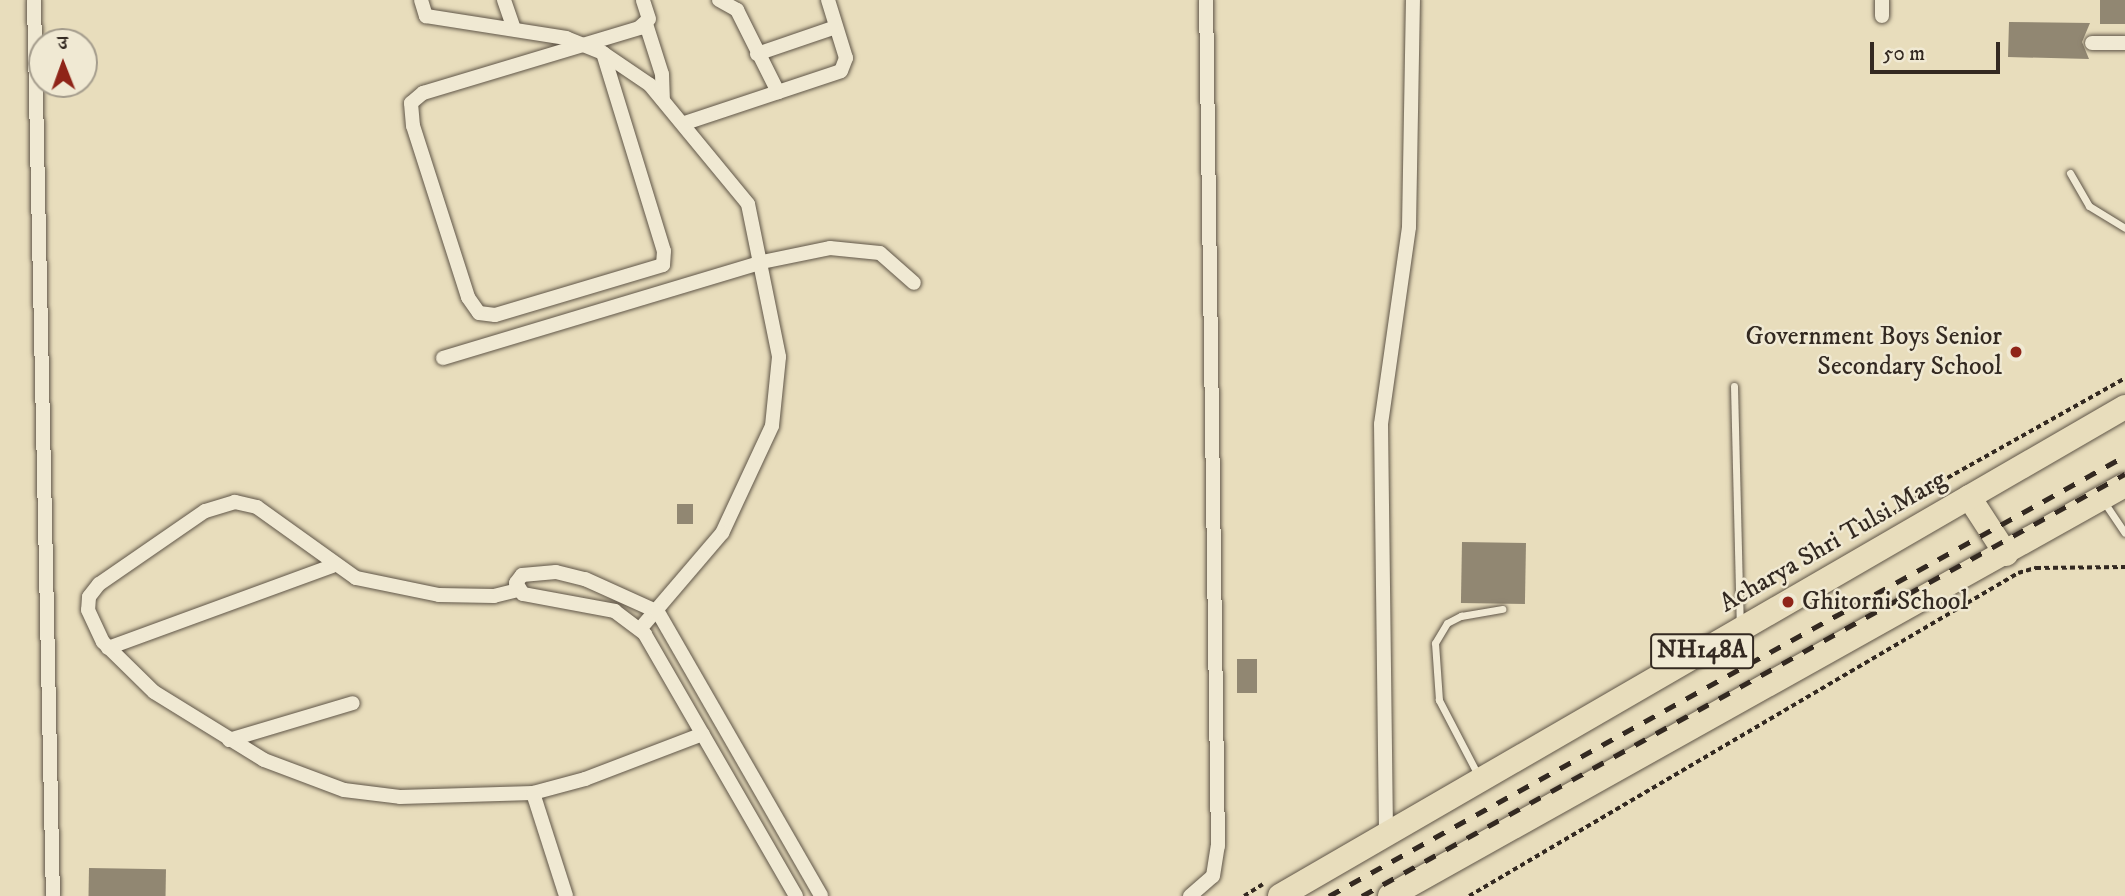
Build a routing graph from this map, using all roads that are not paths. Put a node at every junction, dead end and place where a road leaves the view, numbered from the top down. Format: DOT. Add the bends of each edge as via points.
graph roads {
  1 [pos="34,0"];
  2 [pos="421,0"];
  3 [pos="504,0"];
  4 [pos="643,0"];
  5 [pos="828,0"];
  6 [pos="1206,0"];
  7 [pos="1413,0"];
  8 [pos="1882,0"];
  9 [pos="729,1"];
  10 [pos="1882,16"];
  11 [pos="646,24"];
  12 [pos="836,27"];
  13 [pos="514,29"];
  14 [pos="2092,43"];
  15 [pos="2125,43"];
  16 [pos="587,44"];
  17 [pos="603,53"];
  18 [pos="757,54"];
  19 [pos="778,92"];
  20 [pos="663,100"];
  21 [pos="685,123"];
  22 [pos="2070,173"];
  23 [pos="2125,228"];
  24 [pos="762,262"];
  25 [pos="914,283"];
  26 [pos="443,358"];
  27 [pos="1734,386"];
  28 [pos="2125,407"];
  29 [pos="2125,485"];
  30 [pos="1969,497"];
  31 [pos="2102,498"];
  32 [pos="2125,533"];
  33 [pos="2006,554"];
  34 [pos="332,566"];
  35 [pos="518,590"];
  36 [pos="1502,609"];
  37 [pos="658,612"];
  38 [pos="640,629"];
  39 [pos="1740,630"];
  40 [pos="108,648"];
  41 [pos="353,702"];
  42 [pos="703,734"];
  43 [pos="229,740"];
  44 [pos="1480,778"];
  45 [pos="533,793"];
  46 [pos="1387,832"];
  47 [pos="53,896"];
  48 [pos="566,896"];
  49 [pos="796,896"];
  50 [pos="821,896"];
  51 [pos="1190,896"];
  52 [pos="1280,896"];
  53 [pos="1390,896"];
  1 -- 47 [label="street"];
  2 -- 13 [label="street" via="426,16"];
  3 -- 13 [label="street"];
  4 -- 11 [label="street"];
  5 -- 12 [label="street"];
  6 -- 51 [label="street" via="1218,846 1213,876"];
  7 -- 46 [label="street" via="1409,227 1381,424"];
  8 -- 10 [label="street"];
  9 -- 18 [label="street"];
  11 -- 16 [label="street"];
  11 -- 20 [label="street" via="662,74"];
  12 -- 18 [label="street"];
  12 -- 19 [label="street" via="846,58 841,71"];
  13 -- 16 [label="street"];
  14 -- 15 [label="street"];
  16 -- 17 [label="street"];
  16 -- 17 [label="street" via="422,93 411,103 413,126 468,297 480,313 495,315 663,265 664,251"];
  17 -- 20 [label="street"];
  18 -- 19 [label="street"];
  19 -- 21 [label="street"];
  20 -- 21 [label="street"];
  21 -- 24 [label="street" via="748,204"];
  22 -- 23 [label="lane" via="2090,206"];
  24 -- 25 [label="street" via="858,248 888,257"];
  24 -- 26 [label="street"];
  24 -- 37 [label="street" via="779,357 772,426 722,533"];
  27 -- 39 [label="lane"];
  28 -- 30 [label="highway, Acharya Shri Tulsi Marg / NH148A"];
  29 -- 31 [label="highway, NH148A"];
  30 -- 33 [label="highway"];
  30 -- 39 [label="highway, Acharya Shri Tulsi Marg / NH148A"];
  31 -- 32 [label="lane"];
  31 -- 33 [label="highway, NH148A"];
  33 -- 53 [label="highway, NH148A"];
  34 -- 35 [label="street" via="356,578 439,595 494,596"];
  34 -- 40 [label="street"];
  34 -- 40 [label="street" via="257,508 221,504 92,590 92,625"];
  35 -- 37 [label="street" via="522,575 556,572 615,589"];
  35 -- 38 [label="street" via="615,611"];
  36 -- 44 [label="lane" via="1447,623 1435,643 1439,700"];
  37 -- 38 [label="street"];
  37 -- 50 [label="street"];
  38 -- 42 [label="street"];
  39 -- 44 [label="highway, Acharya Shri Tulsi Marg / NH148A"];
  40 -- 43 [label="street" via="154,692"];
  41 -- 43 [label="street"];
  42 -- 45 [label="street"];
  42 -- 49 [label="street"];
  43 -- 45 [label="street" via="344,790 413,797"];
  44 -- 46 [label="highway, Acharya Shri Tulsi Marg / NH148A"];
  45 -- 48 [label="street"];
  46 -- 52 [label="highway, Acharya Shri Tulsi Marg / NH148A"];
}
